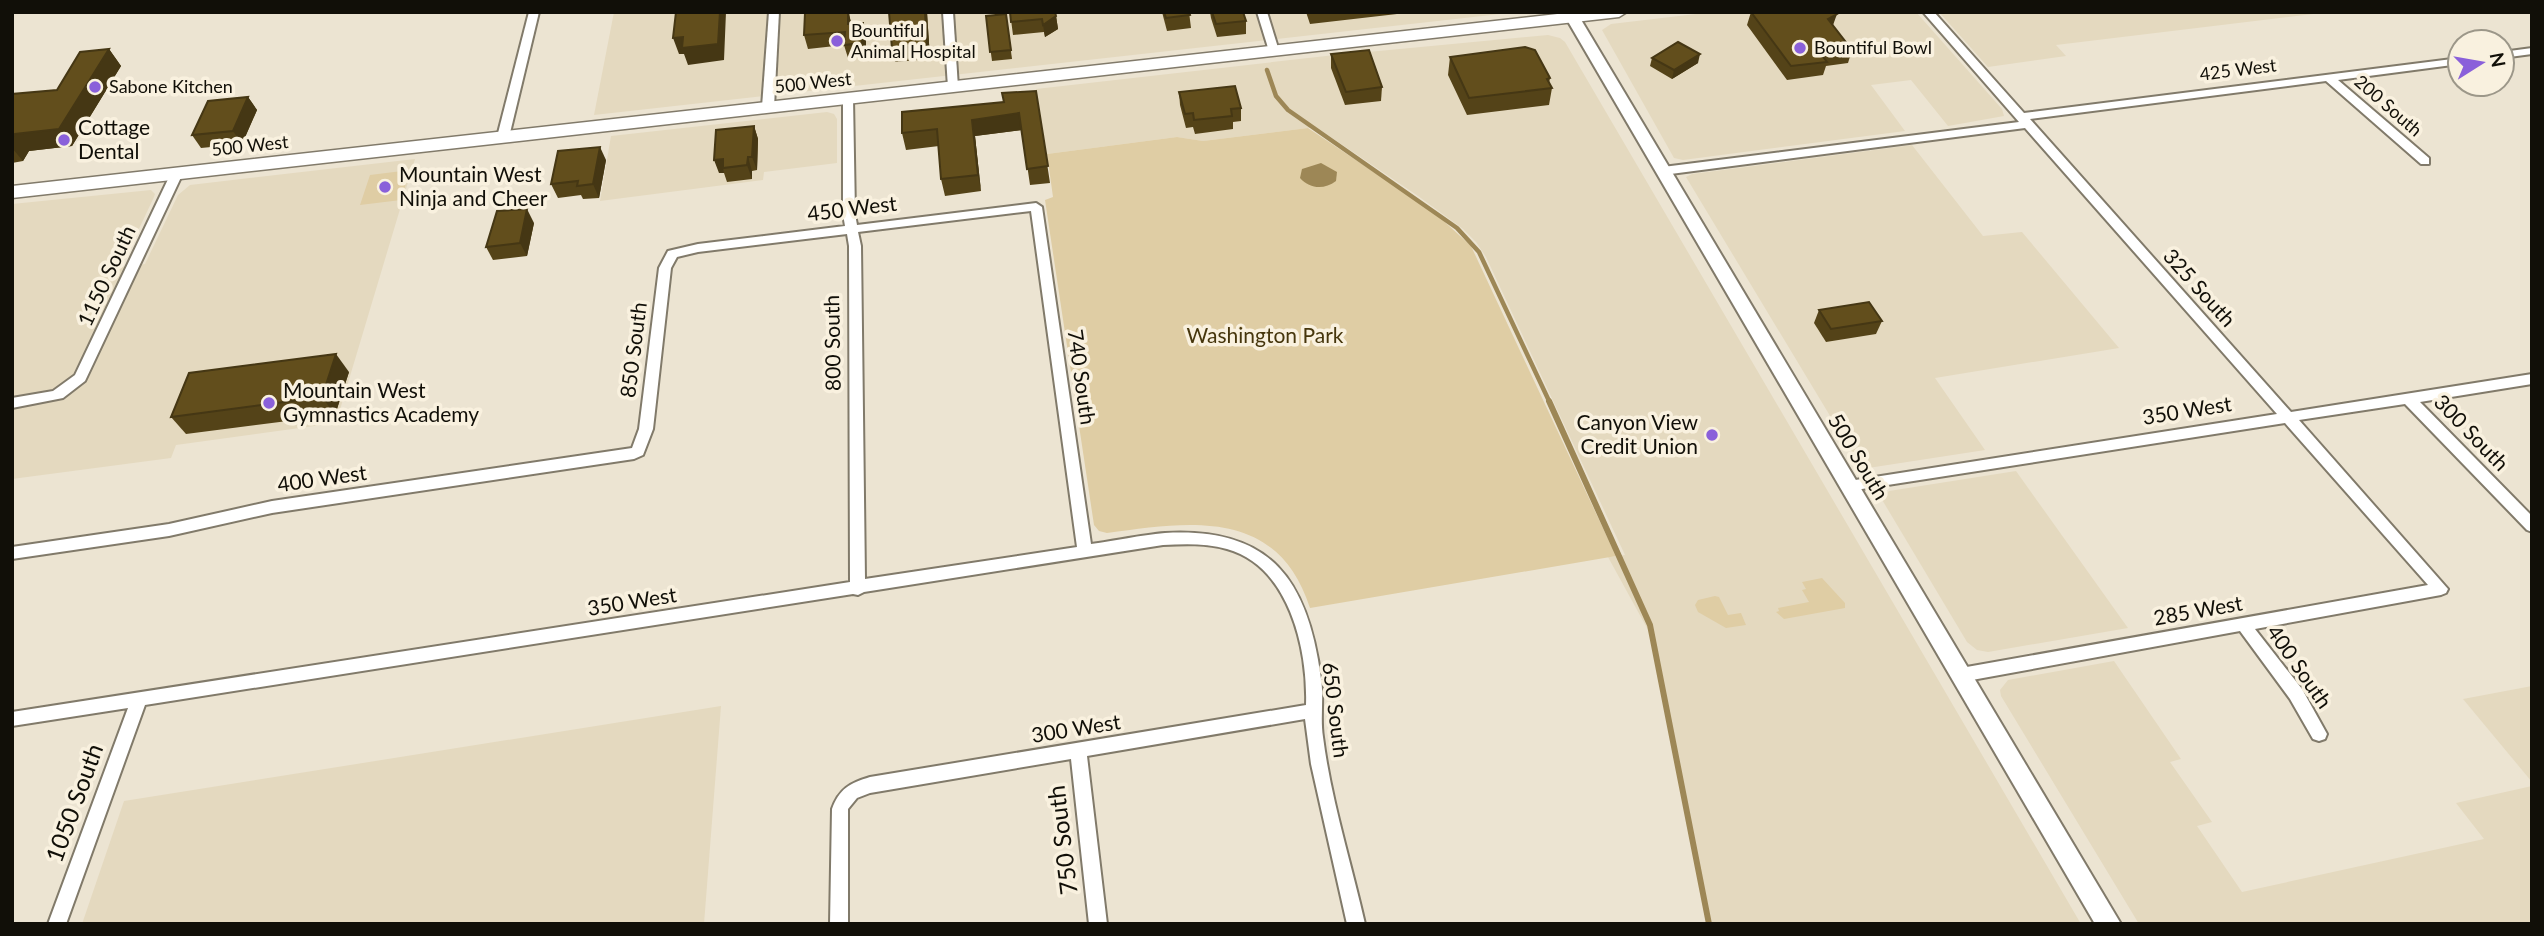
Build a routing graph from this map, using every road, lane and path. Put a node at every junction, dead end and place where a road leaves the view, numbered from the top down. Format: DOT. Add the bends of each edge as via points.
graph roads {
  1 [pos="534,12"];
  2 [pos="774,12"];
  3 [pos="948,12"];
  4 [pos="1262,12"];
  5 [pos="1619,12"];
  6 [pos="1928,12"];
  7 [pos="1571,15"];
  8 [pos="1275,51"];
  9 [pos="2532,51"];
  10 [pos="2516,53"];
  11 [pos="2446,63"];
  12 [pos="2532,65"];
  13 [pos="2328,77"];
  14 [pos="953,87"];
  15 [pos="848,98"];
  16 [pos="768,107"];
  17 [pos="2024,120"];
  18 [pos="503,137"];
  19 [pos="2425,162"];
  20 [pos="1663,171"];
  21 [pos="177,173"];
  22 [pos="12,192"];
  23 [pos="1037,207"];
  24 [pos="852,229"];
  25 [pos="672,254"];
  26 [pos="2532,379"];
  27 [pos="2409,399"];
  28 [pos="12,403"];
  29 [pos="2288,417"];
  30 [pos="638,451"];
  31 [pos="1849,486"];
  32 [pos="2532,526"];
  33 [pos="1085,552"];
  34 [pos="12,553"];
  35 [pos="1256,555"];
  36 [pos="858,589"];
  37 [pos="2441,589"];
  38 [pos="2243,624"];
  39 [pos="1961,675"];
  40 [pos="139,699"];
  41 [pos="1314,711"];
  42 [pos="12,719"];
  43 [pos="2319,734"];
  44 [pos="1078,750"];
  45 [pos="57,924"];
  46 [pos="839,924"];
  47 [pos="1098,924"];
  48 [pos="1356,924"];
  49 [pos="2109,924"];
  1 -- 18 [label="street"];
  2 -- 16 [label="street"];
  3 -- 14 [label="street"];
  4 -- 8 [label="street"];
  5 -- 7 [label="main road, 500 West"];
  6 -- 17 [label="street, 325 South"];
  7 -- 8 [label="main road, 500 West"];
  7 -- 20 [label="main road, 500 South"];
  8 -- 14 [label="main road, 500 West"];
  9 -- 10 [label="street"];
  10 -- 12 [label="street"];
  11 -- 13 [label="street, 425 West"];
  13 -- 17 [label="street, 425 West"];
  13 -- 19 [label="street, 200 South"];
  14 -- 15 [label="main road, 500 West"];
  15 -- 16 [label="main road, 500 West"];
  15 -- 24 [label="street, 800 South"];
  16 -- 18 [label="main road, 500 West"];
  17 -- 20 [label="street, 425 West"];
  17 -- 29 [label="street, 325 South"];
  18 -- 21 [label="main road, 500 West"];
  20 -- 31 [label="main road, 500 South"];
  21 -- 22 [label="main road, 500 West"];
  21 -- 28 [label="street, 1150 South" via="83,371 68,392"];
  23 -- 24 [label="street, 450 West"];
  23 -- 33 [label="street, 740 South"];
  24 -- 25 [label="street, 450 West"];
  24 -- 36 [label="street, 800 South"];
  25 -- 30 [label="street, 850 South" via="665,268 646,429"];
  26 -- 27 [label="street, 350 West"];
  27 -- 29 [label="street, 350 West"];
  27 -- 32 [label="street, 300 South"];
  29 -- 31 [label="street, 350 West"];
  29 -- 37 [label="street, 325 South"];
  30 -- 34 [label="street, 400 West" via="609,460 272,507 169,530"];
  31 -- 39 [label="main road, 500 South"];
  33 -- 35 [label="street, 350 West" via="1184,538 1223,541"];
  33 -- 36 [label="street, 350 West"];
  35 -- 41 [label="street, 650 South" via="1279,576 1293,599 1313,679"];
  36 -- 40 [label="street, 350 West"];
  37 -- 38 [label="street, 285 West"];
  38 -- 39 [label="street, 285 West"];
  38 -- 43 [label="street, 400 South" via="2296,694"];
  39 -- 49 [label="main road, 500 South"];
  40 -- 42 [label="street, 350 West"];
  40 -- 45 [label="street, 1050 South"];
  41 -- 44 [label="street, 300 West"];
  41 -- 48 [label="street, 650 South" via="1314,737"];
  44 -- 46 [label="street, 300 West" via="870,785 846,794 839,817"];
  44 -- 47 [label="street, 750 South"];
}
